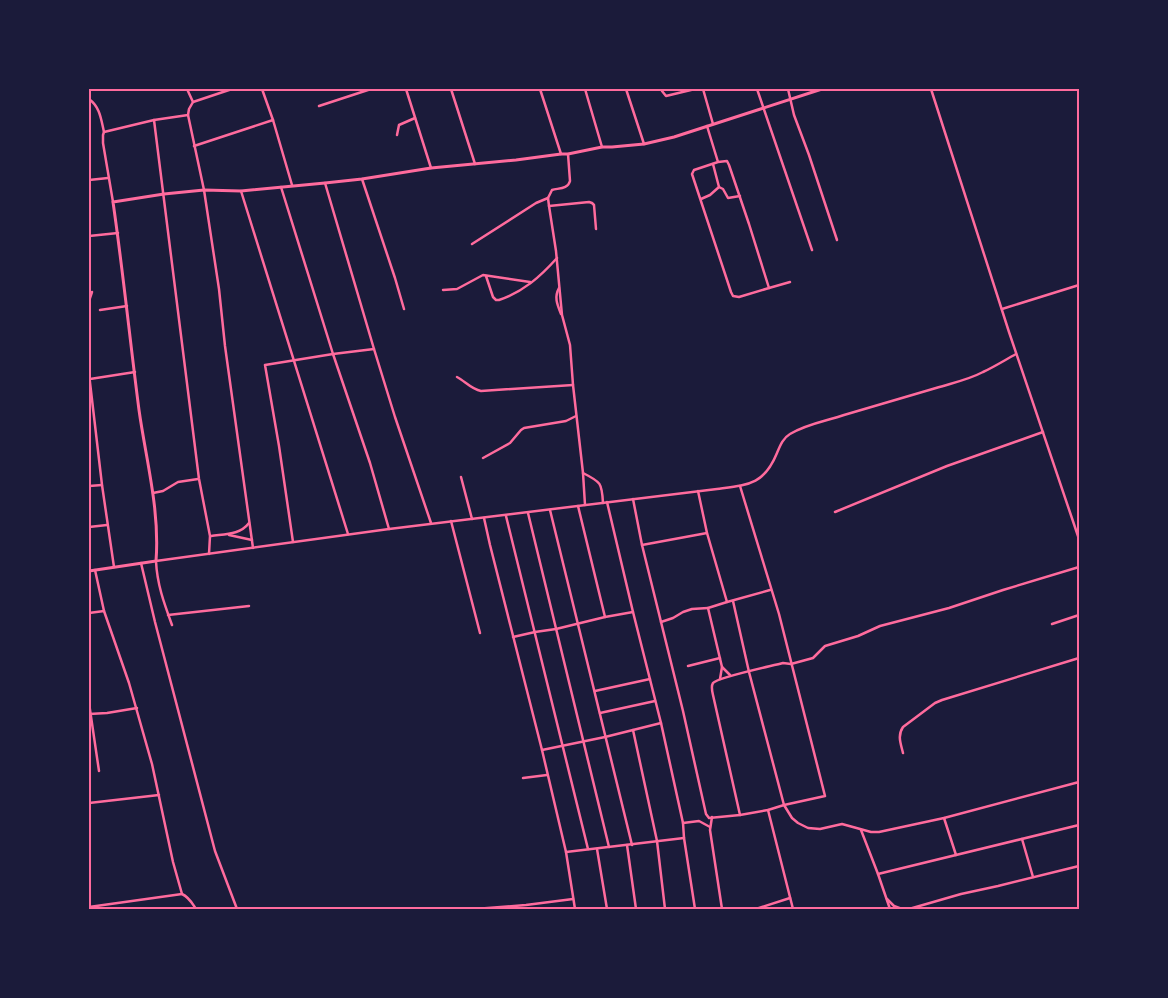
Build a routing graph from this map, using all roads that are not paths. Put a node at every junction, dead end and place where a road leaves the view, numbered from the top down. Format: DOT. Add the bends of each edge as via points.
graph roads {
  1 [pos="187,89"];
  2 [pos="232,89"];
  3 [pos="262,89"];
  4 [pos="372,89"];
  5 [pos="406,89"];
  6 [pos="451,89"];
  7 [pos="540,89"];
  8 [pos="585,89"];
  9 [pos="626,89"];
  10 [pos="661,89"];
  11 [pos="695,89"];
  12 [pos="703,89"];
  13 [pos="757,89"];
  14 [pos="788,89"];
  15 [pos="822,89"];
  16 [pos="931,89"];
  17 [pos="89,99"];
  18 [pos="791,99"];
  19 [pos="193,102"];
  20 [pos="319,106"];
  21 [pos="763,108"];
  22 [pos="188,115"];
  23 [pos="415,118"];
  24 [pos="154,120"];
  25 [pos="273,120"];
  26 [pos="713,124"];
  27 [pos="707,126"];
  28 [pos="104,132"];
  29 [pos="396,135"];
  30 [pos="644,144"];
  31 [pos="194,146"];
  32 [pos="602,147"];
  33 [pos="561,154"];
  34 [pos="568,154"];
  35 [pos="718,162"];
  36 [pos="475,164"];
  37 [pos="713,164"];
  38 [pos="431,168"];
  39 [pos="108,178"];
  40 [pos="362,179"];
  41 [pos="89,180"];
  42 [pos="325,183"];
  43 [pos="292,186"];
  44 [pos="281,187"];
  45 [pos="718,187"];
  46 [pos="204,190"];
  47 [pos="241,191"];
  48 [pos="164,194"];
  49 [pos="740,196"];
  50 [pos="548,198"];
  51 [pos="701,200"];
  52 [pos="113,202"];
  53 [pos="549,206"];
  54 [pos="596,229"];
  55 [pos="118,233"];
  56 [pos="89,236"];
  57 [pos="837,240"];
  58 [pos="472,244"];
  59 [pos="812,250"];
  60 [pos="556,258"];
  61 [pos="486,276"];
  62 [pos="532,282"];
  63 [pos="790,282"];
  64 [pos="1079,285"];
  65 [pos="769,288"];
  66 [pos="443,290"];
  67 [pos="92,292"];
  68 [pos="89,301"];
  69 [pos="127,306"];
  70 [pos="404,309"];
  71 [pos="1002,309"];
  72 [pos="100,310"];
  73 [pos="374,349"];
  74 [pos="333,354"];
  75 [pos="1016,354"];
  76 [pos="294,361"];
  77 [pos="135,372"];
  78 [pos="89,374"];
  79 [pos="457,377"];
  80 [pos="90,379"];
  81 [pos="573,385"];
  82 [pos="576,416"];
  83 [pos="1043,432"];
  84 [pos="483,458"];
  85 [pos="583,473"];
  86 [pos="461,478"];
  87 [pos="199,479"];
  88 [pos="102,485"];
  89 [pos="89,486"];
  90 [pos="740,486"];
  91 [pos="698,491"];
  92 [pos="153,494"];
  93 [pos="633,499"];
  94 [pos="605,502"];
  95 [pos="585,505"];
  96 [pos="578,506"];
  97 [pos="550,510"];
  98 [pos="528,512"];
  99 [pos="835,512"];
  100 [pos="506,515"];
  101 [pos="484,518"];
  102 [pos="472,519"];
  103 [pos="249,521"];
  104 [pos="451,521"];
  105 [pos="108,524"];
  106 [pos="431,524"];
  107 [pos="89,527"];
  108 [pos="389,529"];
  109 [pos="708,533"];
  110 [pos="226,534"];
  111 [pos="348,534"];
  112 [pos="210,536"];
  113 [pos="1079,539"];
  114 [pos="252,540"];
  115 [pos="294,542"];
  116 [pos="642,544"];
  117 [pos="253,548"];
  118 [pos="209,554"];
  119 [pos="156,561"];
  120 [pos="141,563"];
  121 [pos="114,567"];
  122 [pos="1079,567"];
  123 [pos="95,570"];
  124 [pos="89,571"];
  125 [pos="770,590"];
  126 [pos="733,600"];
  127 [pos="727,602"];
  128 [pos="249,606"];
  129 [pos="708,608"];
  130 [pos="104,611"];
  131 [pos="633,612"];
  132 [pos="89,613"];
  133 [pos="1079,614"];
  134 [pos="168,615"];
  135 [pos="605,617"];
  136 [pos="661,622"];
  137 [pos="577,624"];
  138 [pos="1052,624"];
  139 [pos="172,625"];
  140 [pos="556,630"];
  141 [pos="534,632"];
  142 [pos="480,633"];
  143 [pos="513,637"];
  144 [pos="720,658"];
  145 [pos="1079,658"];
  146 [pos="790,664"];
  147 [pos="688,666"];
  148 [pos="722,668"];
  149 [pos="749,672"];
  150 [pos="731,676"];
  151 [pos="720,678"];
  152 [pos="650,679"];
  153 [pos="595,691"];
  154 [pos="655,701"];
  155 [pos="89,703"];
  156 [pos="137,708"];
  157 [pos="600,713"];
  158 [pos="90,714"];
  159 [pos="661,723"];
  160 [pos="633,730"];
  161 [pos="605,737"];
  162 [pos="584,741"];
  163 [pos="563,746"];
  164 [pos="542,750"];
  165 [pos="903,753"];
  166 [pos="99,771"];
  167 [pos="547,775"];
  168 [pos="523,778"];
  169 [pos="1079,782"];
  170 [pos="159,795"];
  171 [pos="89,803"];
  172 [pos="784,805"];
  173 [pos="768,810"];
  174 [pos="740,815"];
  175 [pos="712,817"];
  176 [pos="944,818"];
  177 [pos="683,823"];
  178 [pos="1079,825"];
  179 [pos="710,827"];
  180 [pos="861,830"];
  181 [pos="684,838"];
  182 [pos="1022,839"];
  183 [pos="657,841"];
  184 [pos="627,845"];
  185 [pos="632,845"];
  186 [pos="609,847"];
  187 [pos="588,849"];
  188 [pos="597,849"];
  189 [pos="566,852"];
  190 [pos="956,855"];
  191 [pos="1079,866"];
  192 [pos="878,874"];
  193 [pos="1033,877"];
  194 [pos="182,894"];
  195 [pos="790,898"];
  196 [pos="886,898"];
  197 [pos="573,899"];
  198 [pos="89,907"];
  199 [pos="196,909"];
  200 [pos="237,909"];
  201 [pos="475,909"];
  202 [pos="574,909"];
  203 [pos="607,909"];
  204 [pos="636,909"];
  205 [pos="666,909"];
  206 [pos="695,909"];
  207 [pos="722,909"];
  208 [pos="756,909"];
  209 [pos="794,909"];
  210 [pos="890,909"];
  211 [pos="902,909"];
  212 [pos="909,909"];
  1 -- 19 [label="street"];
  2 -- 19 [label="street"];
  3 -- 25 [label="street"];
  4 -- 20 [label="street"];
  5 -- 23 [label="street"];
  6 -- 36 [label="street"];
  7 -- 33 [label="street"];
  8 -- 32 [label="street"];
  9 -- 30 [label="street"];
  10 -- 11 [label="street" via="666,96"];
  12 -- 26 [label="street"];
  13 -- 21 [label="street"];
  14 -- 18 [label="street"];
  15 -- 18 [label="street"];
  16 -- 71 [label="street"];
  17 -- 28 [label="street" via="100,112"];
  18 -- 21 [label="street"];
  18 -- 57 [label="street"];
  19 -- 22 [label="street"];
  21 -- 26 [label="street"];
  21 -- 59 [label="street"];
  22 -- 24 [label="street"];
  22 -- 31 [label="street"];
  23 -- 29 [label="street" via="399,125"];
  23 -- 38 [label="street"];
  24 -- 28 [label="street"];
  24 -- 48 [label="street"];
  25 -- 31 [label="street"];
  25 -- 43 [label="street"];
  26 -- 27 [label="street"];
  27 -- 30 [label="street"];
  27 -- 35 [label="street"];
  28 -- 39 [label="street"];
  30 -- 32 [label="street"];
  31 -- 46 [label="street"];
  32 -- 34 [label="street"];
  33 -- 34 [label="street"];
  33 -- 36 [label="street"];
  34 -- 50 [label="street" via="569,185 552,190"];
  35 -- 37 [label="street"];
  35 -- 49 [label="street" via="728,162"];
  36 -- 38 [label="street"];
  37 -- 45 [label="street"];
  37 -- 51 [label="street" via="692,174"];
  38 -- 40 [label="street"];
  39 -- 41 [label="street"];
  39 -- 52 [label="street"];
  40 -- 42 [label="street"];
  40 -- 70 [label="street"];
  42 -- 43 [label="street"];
  42 -- 73 [label="street"];
  43 -- 44 [label="street"];
  44 -- 47 [label="street"];
  44 -- 74 [label="street"];
  45 -- 49 [label="street" via="728,198"];
  45 -- 51 [label="street"];
  46 -- 47 [label="street"];
  46 -- 48 [label="street"];
  46 -- 103 [label="street"];
  47 -- 76 [label="street"];
  48 -- 52 [label="street"];
  48 -- 87 [label="street"];
  49 -- 65 [label="street"];
  50 -- 53 [label="street"];
  50 -- 58 [label="street"];
  51 -- 65 [label="street" via="733,296"];
  52 -- 55 [label="street"];
  53 -- 54 [label="street" via="592,203"];
  53 -- 60 [label="street"];
  55 -- 56 [label="street"];
  55 -- 69 [label="street"];
  60 -- 62 [label="street"];
  60 -- 81 [label="street"];
  61 -- 62 [label="street"];
  61 -- 62 [label="street" via="496,300"];
  61 -- 66 [label="street" via="457,289"];
  63 -- 65 [label="street"];
  64 -- 71 [label="street"];
  67 -- 68 [label="street"];
  69 -- 72 [label="street"];
  69 -- 77 [label="street"];
  71 -- 75 [label="street"];
  73 -- 74 [label="street"];
  73 -- 106 [label="street"];
  74 -- 76 [label="street"];
  74 -- 108 [label="street"];
  75 -- 83 [label="street"];
  75 -- 90 [label="street" via="969,378 874,405 790,434 783,440 766,473 754,482"];
  76 -- 111 [label="street"];
  76 -- 115 [label="street" via="265,365"];
  77 -- 80 [label="street"];
  77 -- 92 [label="street"];
  78 -- 80 [label="street"];
  79 -- 81 [label="street" via="481,391"];
  80 -- 88 [label="street"];
  81 -- 82 [label="street"];
  82 -- 84 [label="street" via="566,421 524,428 510,442"];
  82 -- 85 [label="street"];
  83 -- 99 [label="street" via="947,466"];
  83 -- 113 [label="street"];
  85 -- 94 [label="street" via="601,485"];
  85 -- 95 [label="street"];
  86 -- 102 [label="street"];
  87 -- 92 [label="street" via="178,482 163,492"];
  87 -- 112 [label="street"];
  88 -- 89 [label="street"];
  88 -- 105 [label="street"];
  90 -- 91 [label="street"];
  90 -- 125 [label="street"];
  91 -- 93 [label="street"];
  91 -- 109 [label="street"];
  92 -- 119 [label="street"];
  93 -- 94 [label="street"];
  93 -- 116 [label="street"];
  94 -- 95 [label="street"];
  94 -- 131 [label="street"];
  95 -- 96 [label="street"];
  96 -- 97 [label="street"];
  96 -- 135 [label="street"];
  97 -- 98 [label="street"];
  97 -- 137 [label="street"];
  98 -- 100 [label="street"];
  98 -- 140 [label="street"];
  100 -- 101 [label="street"];
  100 -- 141 [label="street"];
  101 -- 102 [label="street"];
  101 -- 143 [label="street"];
  102 -- 104 [label="street"];
  103 -- 110 [label="street" via="242,530"];
  103 -- 114 [label="street"];
  104 -- 106 [label="street"];
  104 -- 142 [label="street"];
  105 -- 107 [label="street"];
  105 -- 121 [label="street"];
  106 -- 108 [label="street"];
  108 -- 111 [label="street"];
  109 -- 116 [label="street"];
  109 -- 127 [label="street"];
  110 -- 112 [label="street"];
  110 -- 114 [label="street"];
  111 -- 115 [label="street"];
  112 -- 118 [label="street"];
  114 -- 117 [label="street"];
  115 -- 117 [label="street"];
  116 -- 136 [label="street"];
  117 -- 118 [label="street"];
  118 -- 119 [label="street"];
  119 -- 120 [label="street"];
  119 -- 134 [label="street"];
  120 -- 121 [label="street"];
  120 -- 200 [label="street" via="213,842"];
  121 -- 123 [label="street"];
  122 -- 146 [label="street" via="880,626 825,646 813,658"];
  123 -- 124 [label="street"];
  123 -- 130 [label="street"];
  125 -- 126 [label="street"];
  125 -- 146 [label="street"];
  126 -- 127 [label="street"];
  126 -- 149 [label="street"];
  127 -- 129 [label="street"];
  128 -- 134 [label="street"];
  129 -- 136 [label="street" via="683,612"];
  129 -- 144 [label="street"];
  130 -- 132 [label="street"];
  130 -- 156 [label="street"];
  131 -- 135 [label="street"];
  131 -- 152 [label="street"];
  133 -- 138 [label="street"];
  134 -- 139 [label="street"];
  135 -- 137 [label="street"];
  136 -- 175 [label="street" via="706,814"];
  137 -- 140 [label="street"];
  137 -- 153 [label="street"];
  140 -- 141 [label="street"];
  140 -- 162 [label="street"];
  141 -- 143 [label="street"];
  141 -- 163 [label="street"];
  143 -- 164 [label="street"];
  144 -- 147 [label="street"];
  144 -- 148 [label="street"];
  145 -- 165 [label="street" via="935,703 899,732"];
  146 -- 149 [label="street"];
  146 -- 172 [label="street" via="825,796"];
  148 -- 150 [label="street"];
  148 -- 151 [label="street"];
  149 -- 150 [label="street"];
  149 -- 172 [label="street"];
  150 -- 151 [label="street"];
  151 -- 174 [label="street" via="713,683 712,690"];
  152 -- 153 [label="street"];
  152 -- 154 [label="street"];
  153 -- 157 [label="street"];
  154 -- 157 [label="street"];
  154 -- 159 [label="street"];
  155 -- 158 [label="street"];
  156 -- 158 [label="street"];
  156 -- 170 [label="street"];
  157 -- 161 [label="street"];
  158 -- 166 [label="street"];
  159 -- 160 [label="street"];
  159 -- 177 [label="street"];
  160 -- 161 [label="street"];
  160 -- 183 [label="street"];
  161 -- 162 [label="street"];
  161 -- 185 [label="street"];
  162 -- 163 [label="street"];
  162 -- 186 [label="street"];
  163 -- 164 [label="street"];
  163 -- 187 [label="street"];
  164 -- 167 [label="street"];
  167 -- 168 [label="street"];
  167 -- 189 [label="street"];
  169 -- 176 [label="street"];
  170 -- 171 [label="street"];
  170 -- 194 [label="street"];
  172 -- 173 [label="street"];
  172 -- 180 [label="street" via="792,818 808,828 842,824"];
  173 -- 174 [label="street"];
  173 -- 195 [label="street"];
  174 -- 175 [label="street"];
  175 -- 179 [label="street"];
  176 -- 180 [label="street" via="885,831"];
  176 -- 190 [label="street"];
  177 -- 179 [label="street" via="699,821"];
  177 -- 181 [label="street"];
  178 -- 182 [label="street"];
  179 -- 207 [label="street"];
  180 -- 192 [label="street"];
  181 -- 183 [label="street"];
  181 -- 206 [label="street"];
  182 -- 190 [label="street"];
  182 -- 193 [label="street"];
  183 -- 185 [label="street"];
  183 -- 205 [label="street"];
  184 -- 185 [label="street"];
  184 -- 186 [label="street"];
  184 -- 204 [label="street"];
  186 -- 188 [label="street"];
  187 -- 188 [label="street"];
  187 -- 189 [label="street"];
  188 -- 203 [label="street"];
  189 -- 197 [label="street"];
  190 -- 192 [label="street"];
  191 -- 193 [label="street"];
  192 -- 196 [label="street"];
  193 -- 212 [label="street"];
  194 -- 198 [label="street"];
  194 -- 199 [label="street"];
  195 -- 208 [label="street"];
  195 -- 209 [label="street"];
  196 -- 210 [label="street"];
  196 -- 211 [label="street"];
  197 -- 201 [label="street"];
  197 -- 202 [label="street"];
}
